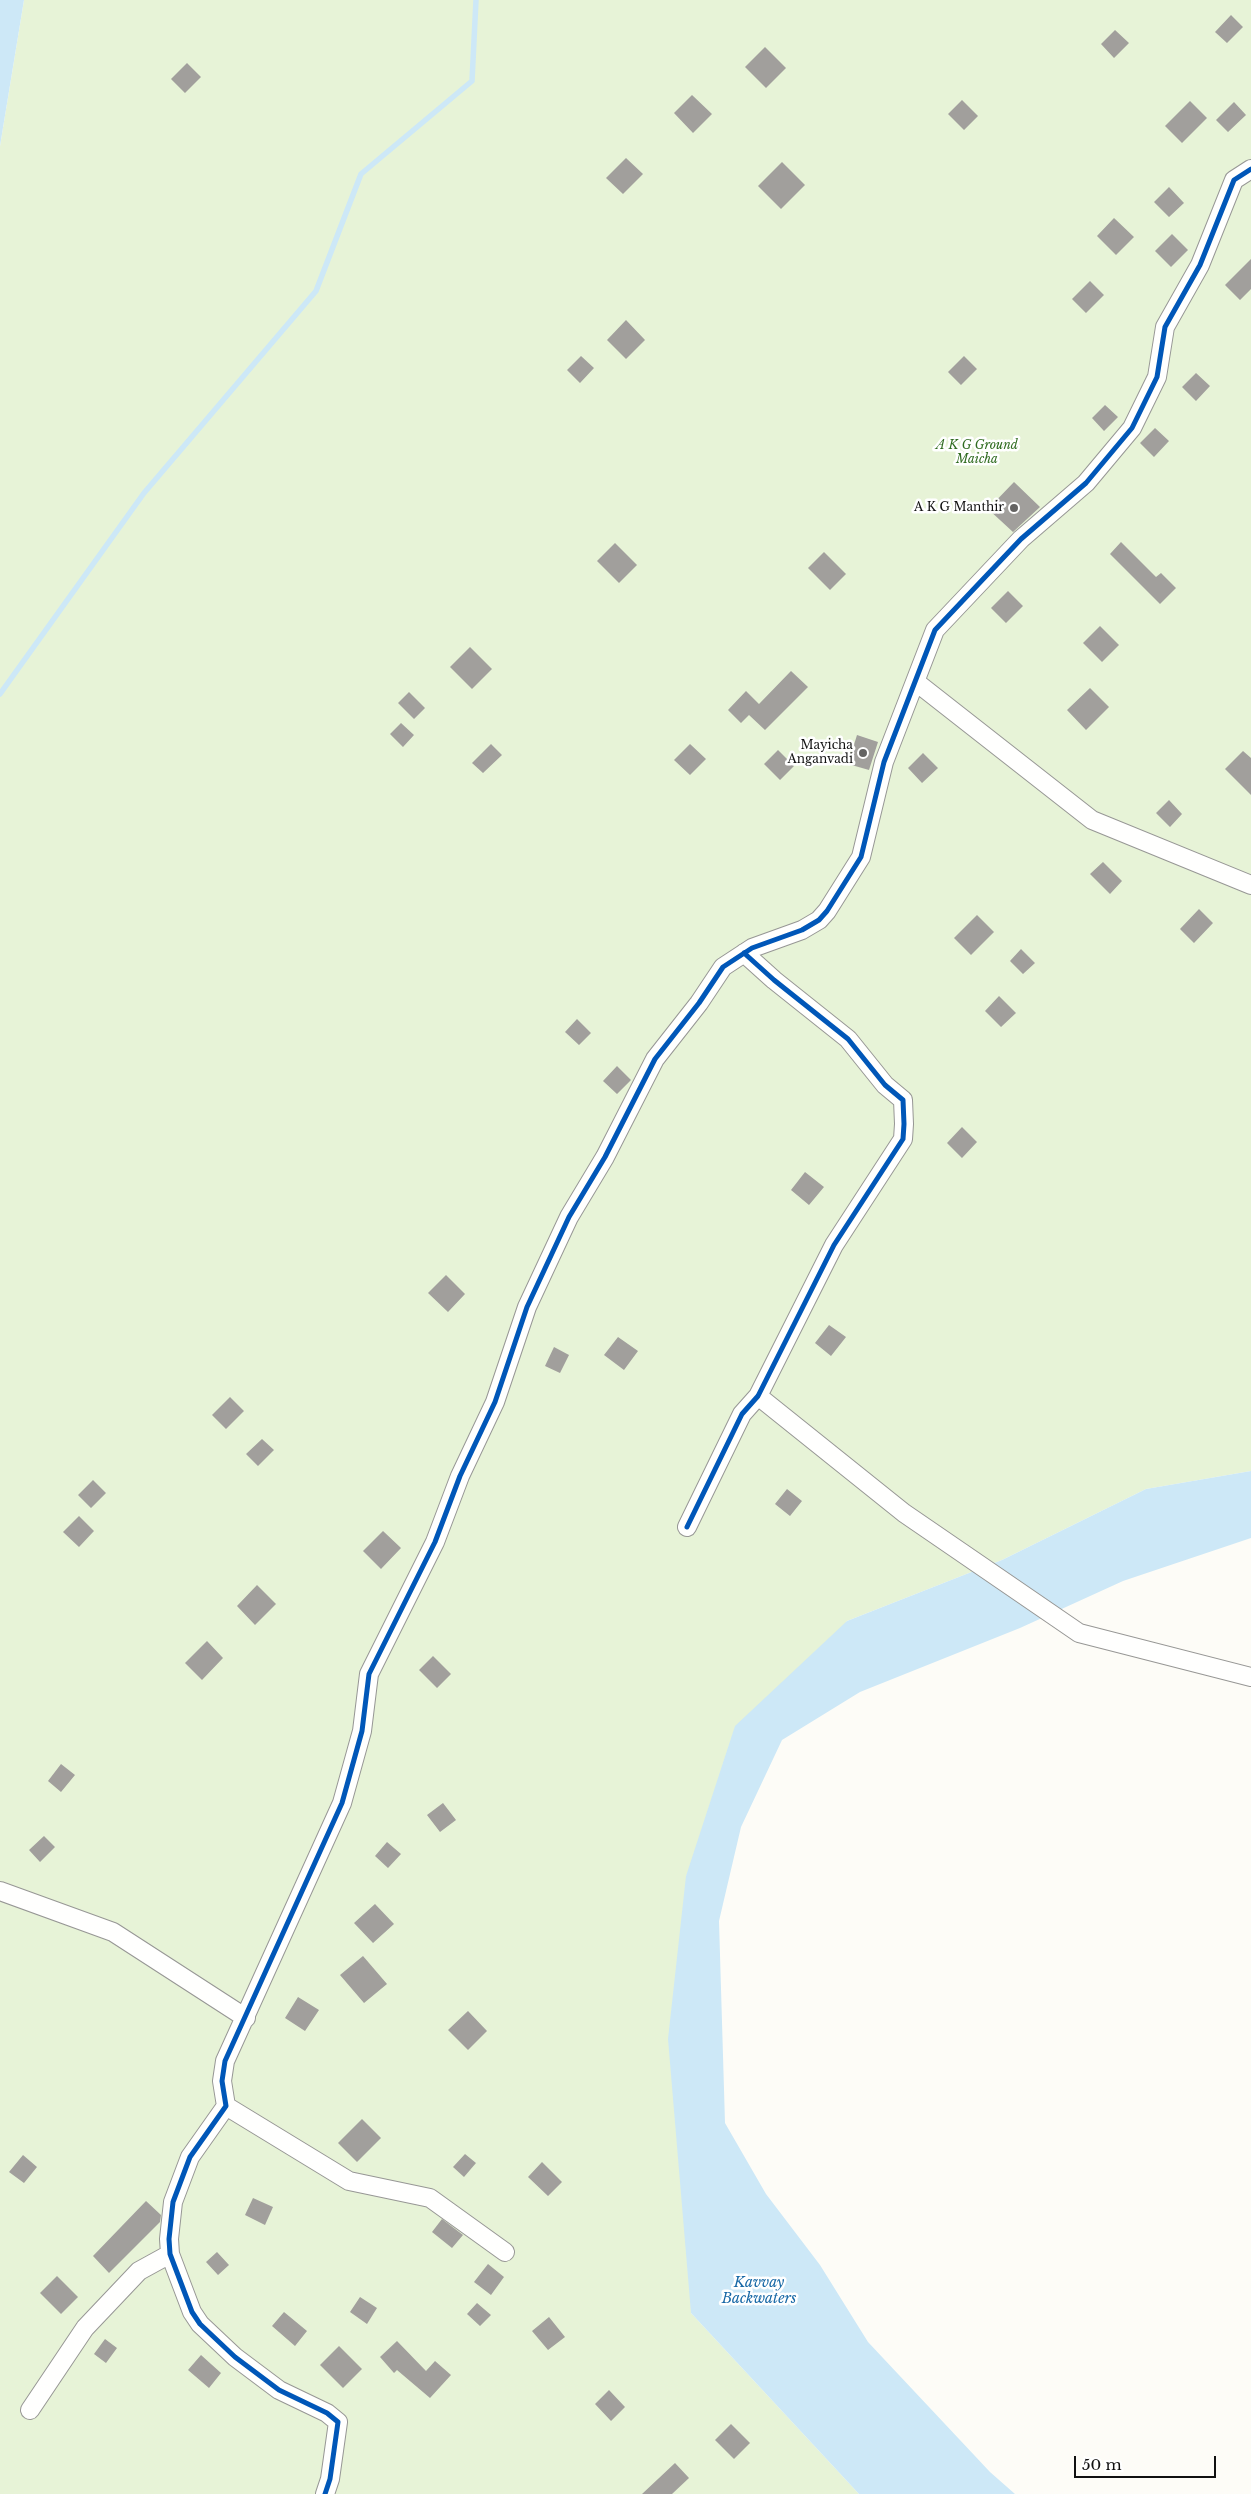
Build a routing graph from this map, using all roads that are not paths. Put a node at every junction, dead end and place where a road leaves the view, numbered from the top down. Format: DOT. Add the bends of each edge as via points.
graph roads {
  1 [pos="1251,169"];
  2 [pos="916,682"];
  3 [pos="1251,886"];
  4 [pos="744,953"];
  5 [pos="758,1396"];
  6 [pos="687,1527"];
  7 [pos="1251,1677"];
  8 [pos="0,1891"];
  9 [pos="246,2018"];
  10 [pos="226,2106"];
  11 [pos="505,2252"];
  12 [pos="170,2254"];
  13 [pos="30,2410"];
  14 [pos="325,2494"];
  1 -- 2 [label="street" via="1234,180 1200,264 1165,327 1157,377 1132,428 1086,483 1021,539 935,630"];
  2 -- 3 [label="street" via="1092,820"];
  2 -- 4 [label="street" via="884,762 861,857 832,903 819,920 802,930"];
  4 -- 5 [label="street" via="848,1039 885,1084 903,1100 904,1124 902,1139 834,1245"];
  4 -- 9 [label="street" via="723,967 655,1059 605,1157 569,1217 527,1307 494,1402 460,1476 435,1542 369,1674 362,1731 342,1803"];
  5 -- 6 [label="street" via="742,1414"];
  5 -- 7 [label="street" via="904,1513 1079,1633"];
  8 -- 9 [label="street" via="112,1932"];
  9 -- 10 [label="street" via="222,2072"];
  10 -- 11 [label="street" via="349,2181 430,2198"];
  10 -- 12 [label="street" via="190,2157 173,2202"];
  12 -- 13 [label="street" via="139,2271 85,2328"];
  12 -- 14 [label="street" via="192,2312 200,2324 235,2357 279,2390 328,2413 338,2422 332,2471"];
}
